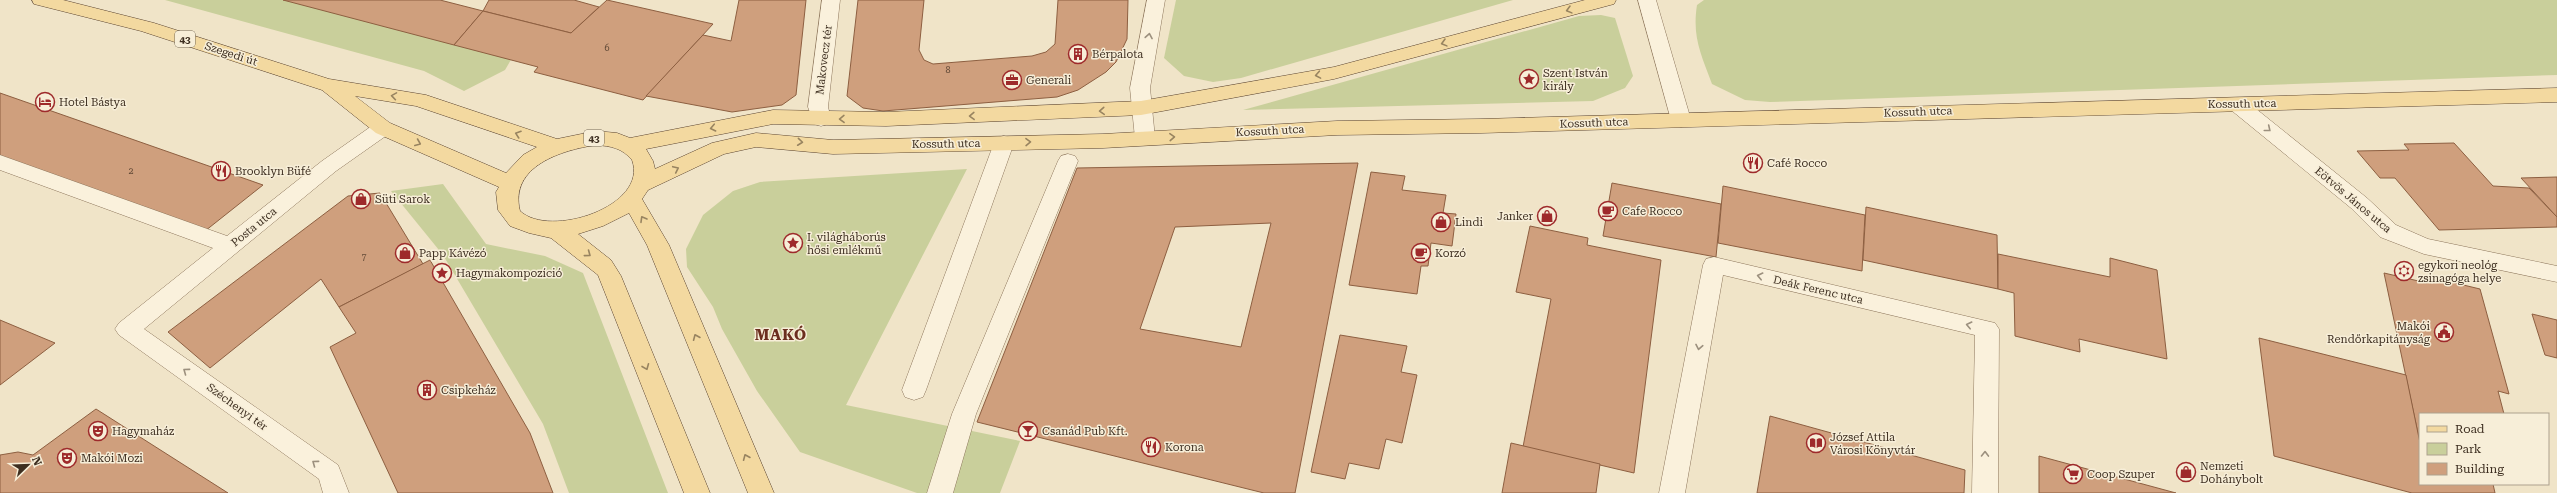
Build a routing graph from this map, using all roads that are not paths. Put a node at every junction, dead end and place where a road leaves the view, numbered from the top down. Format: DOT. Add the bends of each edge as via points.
graph roads {
  1 [pos="41,0"];
  2 [pos="832,0"];
  3 [pos="1156,0"];
  4 [pos="1607,0"];
  5 [pos="1647,0"];
  6 [pos="327,84"];
  7 [pos="2557,95"];
  8 [pos="2238,105"];
  9 [pos="1141,108"];
  10 [pos="821,119"];
  11 [pos="1681,120"];
  12 [pos="384,128"];
  13 [pos="1146,138"];
  14 [pos="1004,143"];
  15 [pos="630,145"];
  16 [pos="555,146"];
  17 [pos="1068,161"];
  18 [pos="0,162"];
  19 [pos="510,183"];
  20 [pos="636,192"];
  21 [pos="557,230"];
  22 [pos="231,246"];
  23 [pos="2557,274"];
  24 [pos="127,329"];
  25 [pos="914,390"];
  26 [pos="336,493"];
  27 [pos="697,493"];
  28 [pos="761,493"];
  29 [pos="940,493"];
  30 [pos="1672,493"];
  31 [pos="1985,493"];
  1 -- 6 [label="main road, Szegedi út / 43" via="147,27"];
  2 -- 10 [label="street, Makovecz tér" via="818,107"];
  9 -- 3 [label="street, one-way" via="1140,88"];
  4 -- 9 [label="main road, one-way" via="1334,72"];
  5 -- 11 [label="street"];
  6 -- 12 [label="main road, 43"];
  16 -- 6 [label="main road, 43, one-way" via="419,100"];
  7 -- 8 [label="main road, Kossuth utca"];
  8 -- 11 [label="main road, Kossuth utca" via="1965,110"];
  8 -- 23 [label="street, Eötvös János utca, one-way" via="2359,203 2388,232 2424,246"];
  9 -- 10 [label="main road, one-way" via="1031,114"];
  9 -- 13 [label="street"];
  10 -- 15 [label="main road, one-way" via="773,117"];
  13 -- 11 [label="main road, Kossuth utca, one-way" via="1337,128"];
  12 -- 19 [label="main road, 43, one-way"];
  12 -- 22 [label="street, Posta utca" via="329,166"];
  14 -- 13 [label="main road, Kossuth utca, one-way"];
  20 -- 14 [label="main road, Kossuth utca, one-way" via="719,148 756,140 833,147"];
  14 -- 25 [label="street"];
  15 -- 16 [label="main road, 43" via="614,139 596,138"];
  15 -- 20 [label="main road" via="641,155 645,169"];
  16 -- 19 [label="main road, 43" via="521,168"];
  17 -- 29 [label="street" via="964,414"];
  18 -- 22 [label="street"];
  19 -- 21 [label="main road, 43" via="506,198 509,211 519,222 536,228"];
  20 -- 21 [label="main road, 43" via="616,210 598,220"];
  28 -- 20 [label="main road, one-way"];
  21 -- 27 [label="main road, one-way" via="606,268"];
  22 -- 24 [label="street, Posta utca"];
  26 -- 24 [label="street, Széchenyi tér, one-way" via="329,473"];
  31 -- 30 [label="street, Deák Ferenc utca, one-way" via="1987,329 1714,265"];
}
